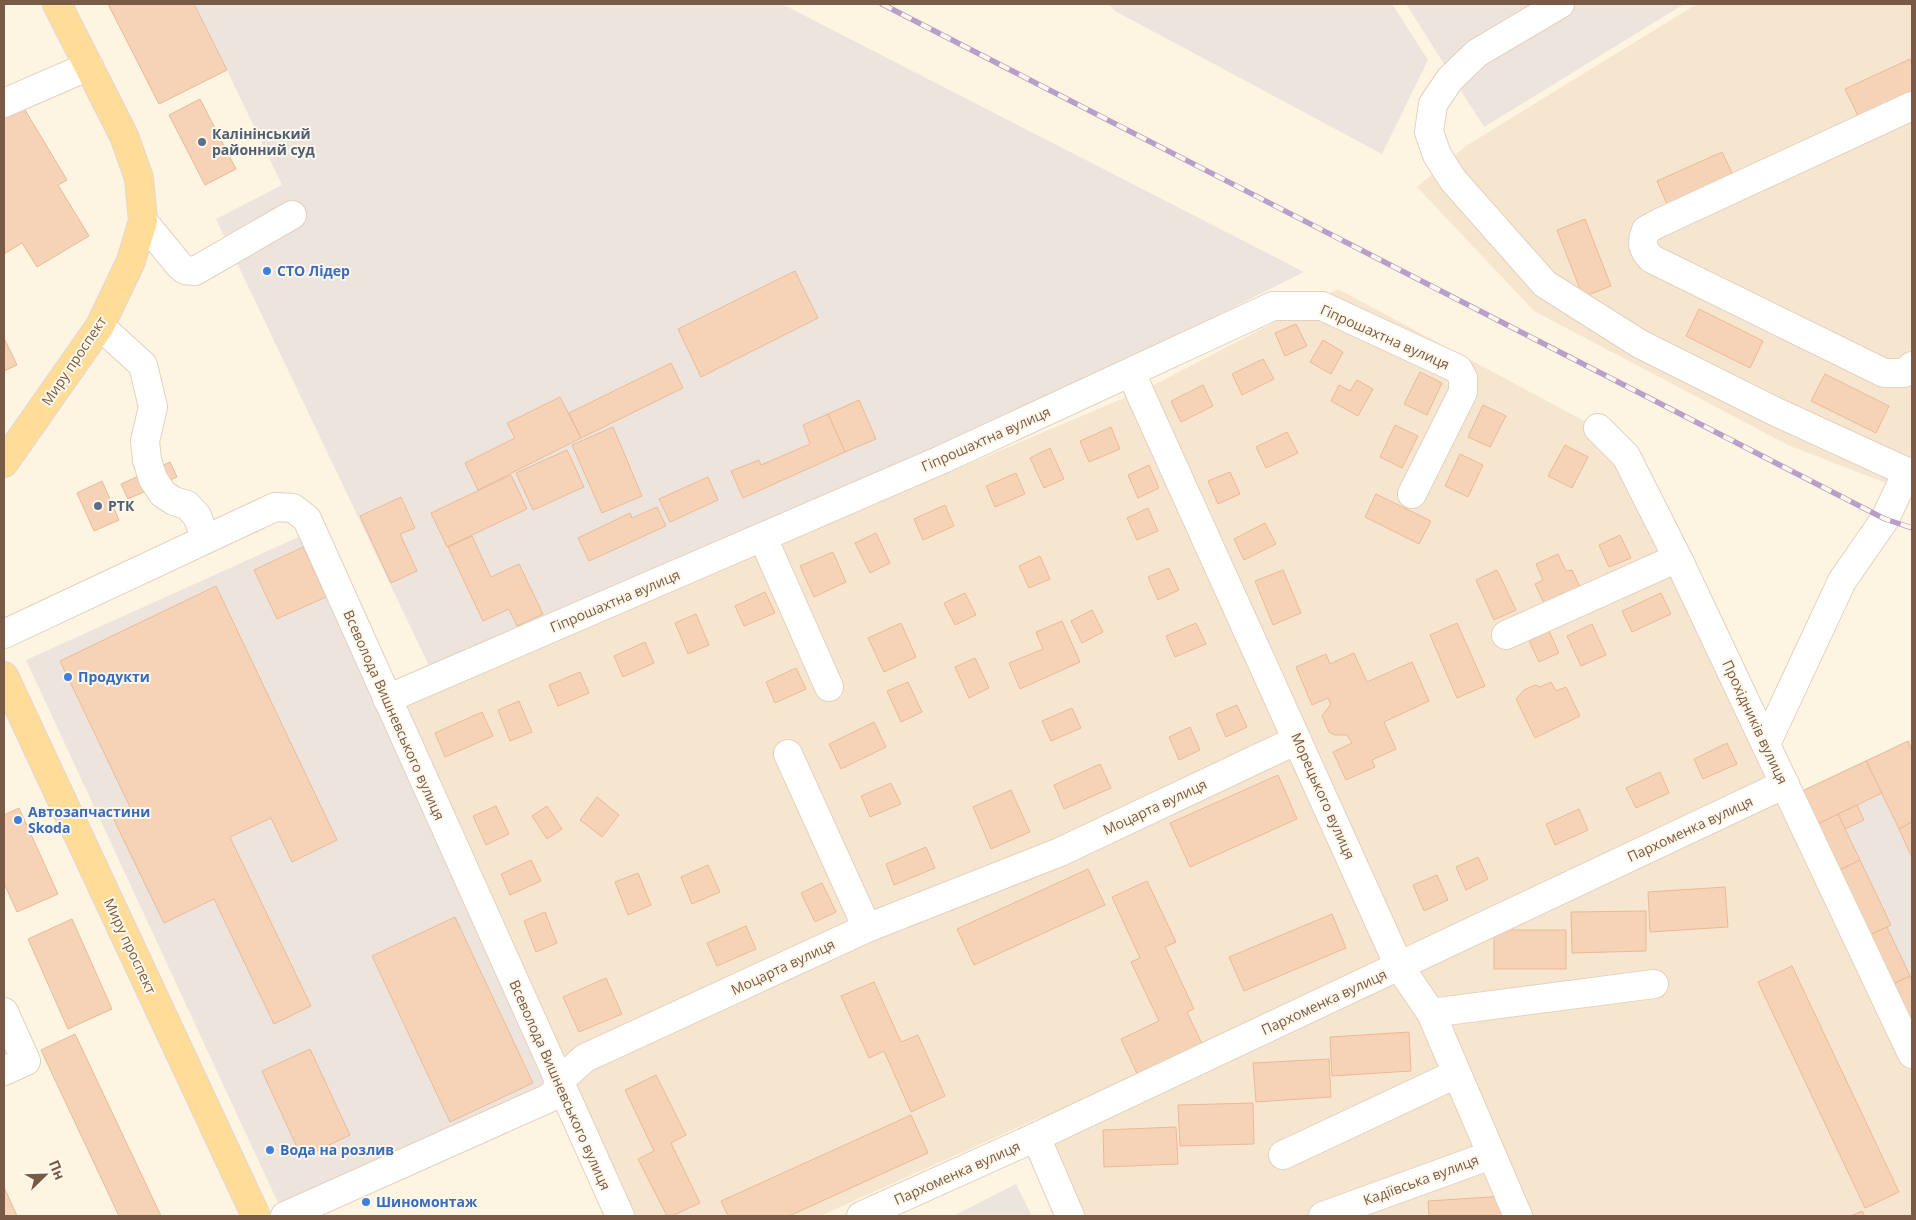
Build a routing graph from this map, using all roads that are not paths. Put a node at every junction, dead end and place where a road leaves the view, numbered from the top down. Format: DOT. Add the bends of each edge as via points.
graph roads {
  1 [pos="57,4"];
  2 [pos="1560,4"];
  3 [pos="89,66"];
  4 [pos="4,103"];
  5 [pos="1912,106"];
  6 [pos="292,215"];
  7 [pos="143,221"];
  8 [pos="100,326"];
  9 [pos="1131,373"];
  10 [pos="1909,375"];
  11 [pos="1598,428"];
  12 [pos="4,463"];
  13 [pos="1909,472"];
  14 [pos="1412,494"];
  15 [pos="763,538"];
  16 [pos="206,539"];
  17 [pos="1679,561"];
  18 [pos="4,634"];
  19 [pos="1506,634"];
  20 [pos="4,676"];
  21 [pos="829,687"];
  22 [pos="387,699"];
  23 [pos="1297,740"];
  24 [pos="1766,744"];
  25 [pos="788,754"];
  26 [pos="1785,784"];
  27 [pos="867,928"];
  28 [pos="1399,966"];
  29 [pos="1654,984"];
  30 [pos="4,1012"];
  31 [pos="1430,1013"];
  32 [pos="1912,1054"];
  33 [pos="15,1066"];
  34 [pos="1456,1074"];
  35 [pos="558,1082"];
  36 [pos="1036,1137"];
  37 [pos="1283,1155"];
  38 [pos="1491,1155"];
  39 [pos="256,1216"];
  40 [pos="285,1216"];
  41 [pos="620,1216"];
  42 [pos="861,1216"];
  43 [pos="1070,1216"];
  44 [pos="1323,1216"];
  45 [pos="1518,1216"];
  1 -- 3 [label="main road, Миру проспект"];
  2 -- 13 [label="street" via="1477,53 1450,79 1433,104 1429,132 1437,155 1454,180 1545,284 1640,344 1774,411"];
  3 -- 4 [label="street"];
  3 -- 7 [label="main road, Миру проспект" via="124,136 140,178"];
  5 -- 10 [label="street" via="1659,223 1646,230 1642,241 1644,251 1652,259 1884,373"];
  6 -- 7 [label="street" via="195,271 185,270 179,265"];
  7 -- 8 [label="main road, Миру проспект" via="131,262"];
  8 -- 12 [label="main road, Миру проспект"];
  8 -- 16 [label="street" via="143,365 153,407 145,441 153,479 163,494 187,505 197,516"];
  9 -- 14 [label="street, Гіпрошахтна вулиця" via="1273,306 1322,306 1458,369 1463,378 1463,392"];
  9 -- 15 [label="street, Гіпрошахтна вулиця"];
  9 -- 23 [label="street, Морецького вулиця"];
  11 -- 17 [label="street, Прохідників вулиця" via="1626,456"];
  13 -- 24 [label="street" via="1885,518 1842,581"];
  15 -- 21 [label="street"];
  15 -- 22 [label="street, Гіпрошахтна вулиця"];
  16 -- 18 [label="street, Всеволода Вишневського вулиця"];
  16 -- 22 [label="street, Всеволода Вишневського вулиця" via="275,507 293,508 306,519"];
  17 -- 19 [label="street" via="1673,560"];
  17 -- 24 [label="street, Прохідників вулиця"];
  20 -- 39 [label="main road, Миру проспект"];
  22 -- 35 [label="street, Всеволода Вишневського вулиця"];
  23 -- 27 [label="street, Моцарта вулиця" via="1060,852"];
  23 -- 28 [label="street, Морецького вулиця"];
  24 -- 26 [label="street, Прохідників вулиця"];
  25 -- 27 [label="street"];
  26 -- 28 [label="street, Пархоменка вулиця"];
  26 -- 32 [label="street, Прохідників вулиця"];
  27 -- 35 [label="street, Моцарта вулиця" via="585,1058"];
  28 -- 31 [label="street, Морецького вулиця"];
  28 -- 36 [label="street, Пархоменка вулиця"];
  29 -- 31 [label="street"];
  30 -- 33 [label="street"];
  31 -- 34 [label="street, Морецького вулиця"];
  34 -- 37 [label="street"];
  34 -- 38 [label="street, Морецького вулиця"];
  35 -- 40 [label="street, Моцарта вулиця" via="556,1092 547,1098"];
  35 -- 41 [label="street, Всеволода Вишневського вулиця"];
  36 -- 42 [label="street, Пархоменка вулиця"];
  36 -- 43 [label="street"];
  38 -- 44 [label="street, Кадіївська вулиця"];
  38 -- 45 [label="street, Морецького вулиця"];
}
